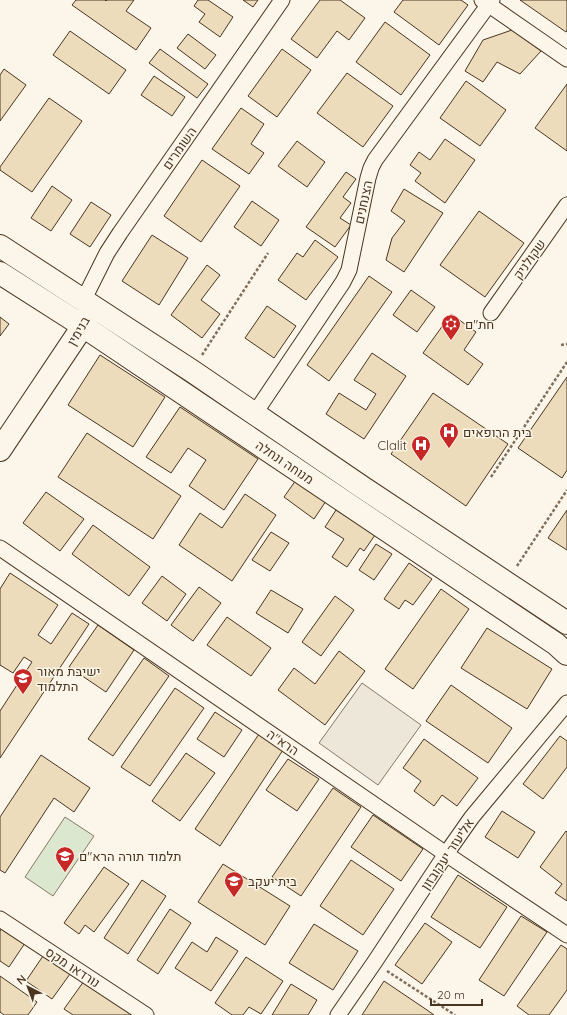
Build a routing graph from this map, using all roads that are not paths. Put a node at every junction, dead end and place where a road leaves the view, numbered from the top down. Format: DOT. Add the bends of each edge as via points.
graph roads {
  1 [pos="282,0"];
  2 [pos="488,1"];
  3 [pos="567,59"];
  4 [pos="567,205"];
  5 [pos="0,246"];
  6 [pos="0,273"];
  7 [pos="84,299"];
  8 [pos="491,313"];
  9 [pos="77,322"];
  10 [pos="254,413"];
  11 [pos="0,430"];
  12 [pos="0,450"];
  13 [pos="0,548"];
  14 [pos="567,623"];
  15 [pos="567,654"];
  16 [pos="567,703"];
  17 [pos="446,854"];
  18 [pos="0,919"];
  19 [pos="567,935"];
  20 [pos="146,1015"];
  21 [pos="338,1015"];
  1 -- 7 [label="street, השומרים" via="120,233"];
  2 -- 3 [label="street"];
  2 -- 10 [label="street, הצנחנים" via="375,160 368,178 350,264 343,282"];
  4 -- 8 [label="street, שקולניק"];
  5 -- 7 [label="street, מנוחה ונחלה"];
  6 -- 9 [label="street, מנוחה ונחלה"];
  7 -- 9 [label="street, בנימין"];
  7 -- 10 [label="street, מנוחה ונחלה"];
  9 -- 11 [label="street, בנימין"];
  9 -- 12 [label="street, בנימין"];
  9 -- 15 [label="street, מנוחה ונחלה" via="543,635"];
  10 -- 14 [label="street, מנוחה ונחלה"];
  13 -- 17 [label="street, הרא\"ה"];
  16 -- 17 [label="street, אליעזר יעקובזון" via="486,799"];
  17 -- 19 [label="street, הרא\"ה"];
  17 -- 21 [label="street, אליעזר יעקובזון"];
  18 -- 20 [label="street, נורדאו מקס"];
}
